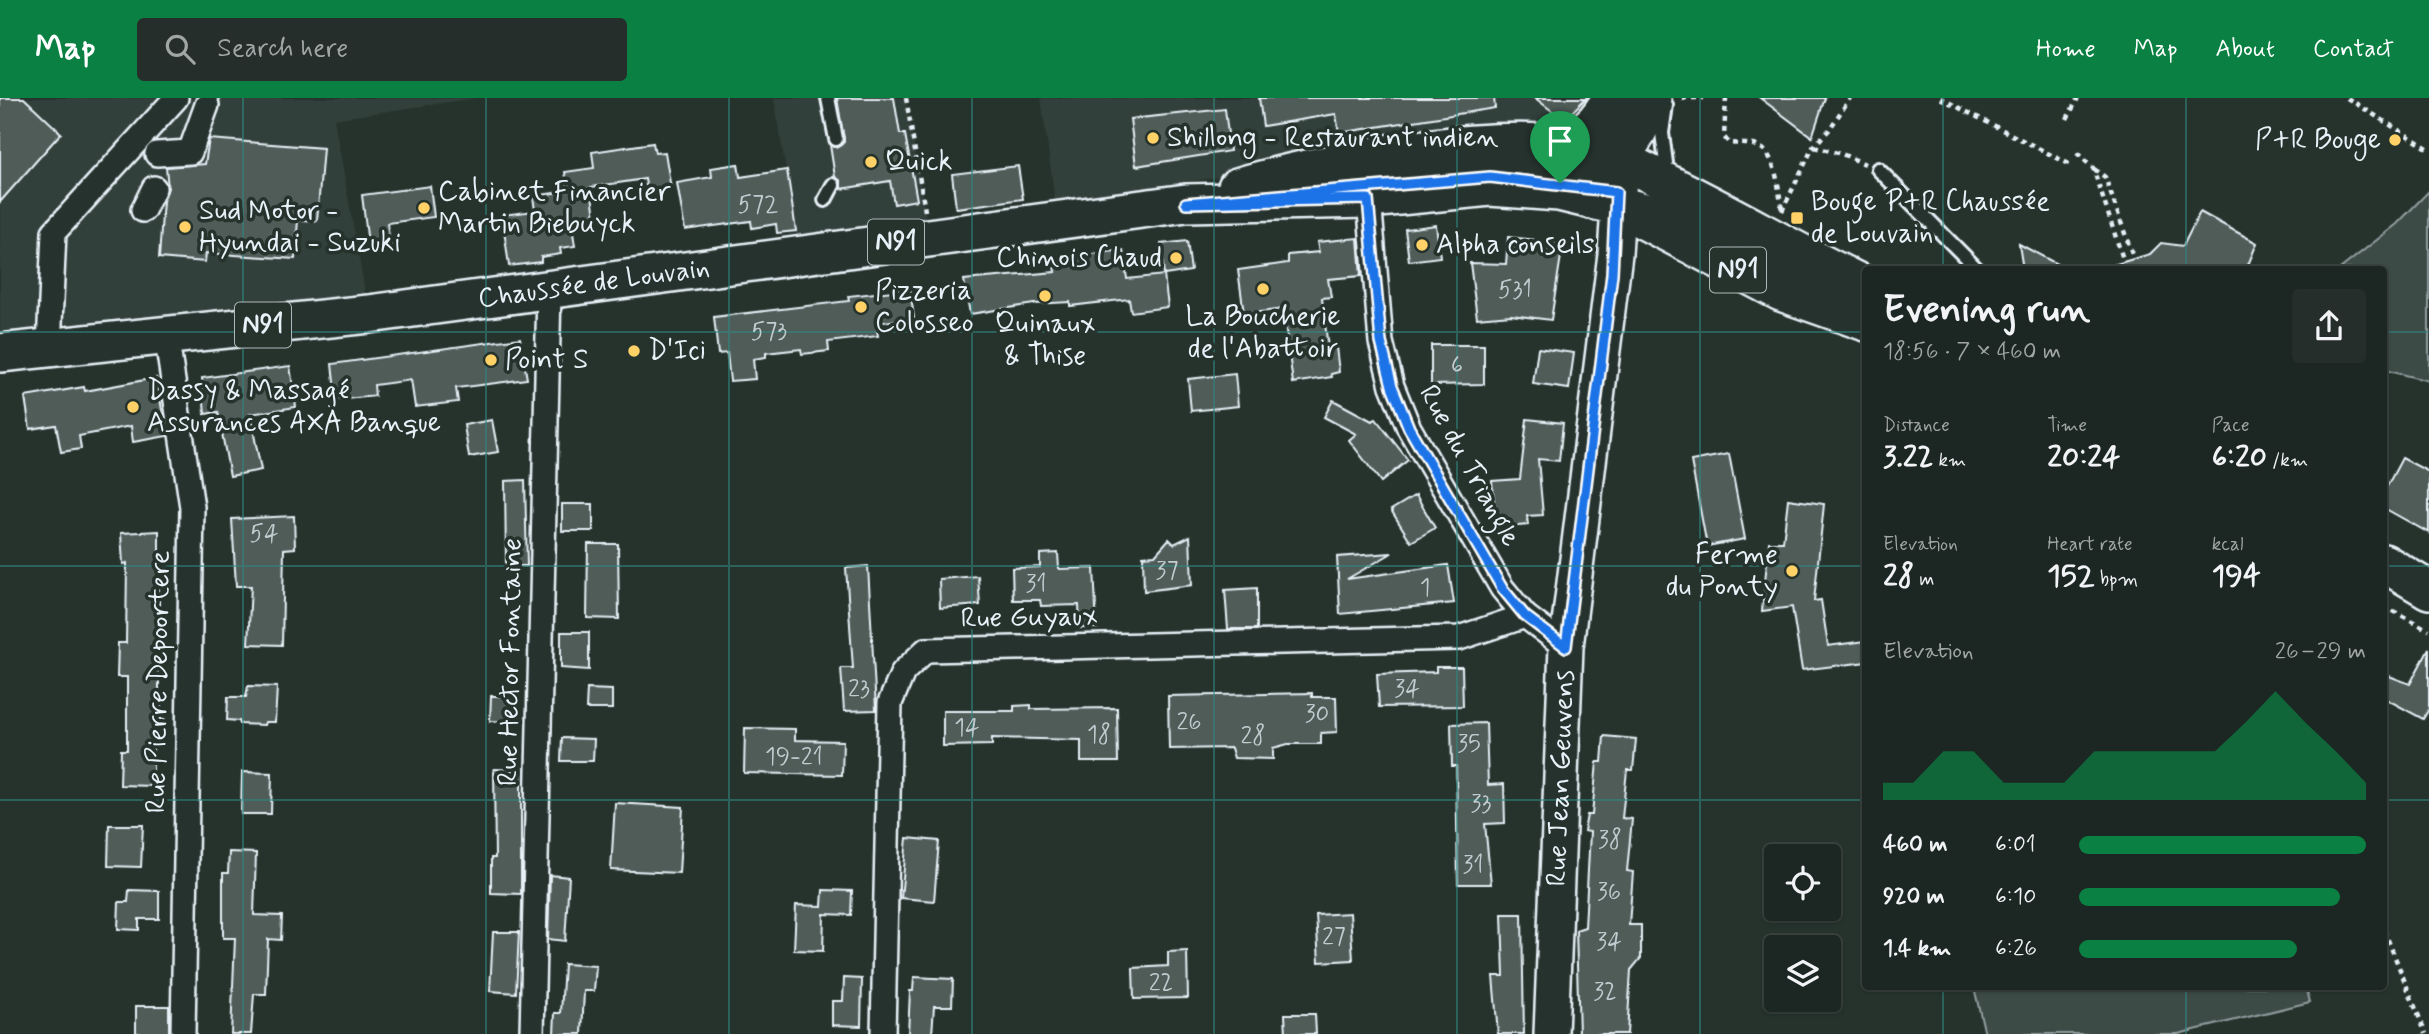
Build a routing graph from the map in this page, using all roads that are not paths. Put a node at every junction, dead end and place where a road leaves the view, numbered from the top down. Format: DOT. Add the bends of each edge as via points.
graph roads {
  1 [pos="176,98"];
  2 [pos="828,98"];
  3 [pos="1609,98"];
  4 [pos="1654,103"];
  5 [pos="207,105"];
  6 [pos="835,139"];
  7 [pos="1560,144"];
  8 [pos="157,154"];
  9 [pos="1878,169"];
  10 [pos="1677,175"];
  11 [pos="833,185"];
  12 [pos="1618,186"];
  13 [pos="155,188"];
  14 [pos="1368,199"];
  15 [pos="825,200"];
  16 [pos="1186,203"];
  17 [pos="143,210"];
  18 [pos="1974,266"];
  19 [pos="549,290"];
  20 [pos="1862,303"];
  21 [pos="166,334"];
  22 [pos="50,347"];
  23 [pos="0,353"];
  24 [pos="2387,566"];
  25 [pos="2387,579"];
  26 [pos="2429,590"];
  27 [pos="2387,592"];
  28 [pos="2429,603"];
  29 [pos="1525,616"];
  30 [pos="2429,616"];
  31 [pos="1566,647"];
  32 [pos="183,1034"];
  33 [pos="532,1034"];
  34 [pos="883,1034"];
  35 [pos="1551,1034"];
  1 -- 22 [label="street" via="54,232"];
  2 -- 6 [label="lane"];
  3 -- 7 [label="street" via="1596,121"];
  4 -- 10 [label="lane"];
  4 -- 12 [label="street, Rue Jean Geuvens" via="1618,132"];
  5 -- 8 [label="street" via="190,152"];
  7 -- 12 [label="main road, Chaussée de Louvain / N91" via="1589,149"];
  7 -- 16 [label="main road, Chaussée de Louvain / N91" via="1456,147 1348,162 1262,180"];
  9 -- 18 [label="lane"];
  10 -- 12 [label="main road, Chaussée de Louvain / N91"];
  10 -- 20 [label="main road, Chaussée de Louvain / N91" via="1775,224"];
  11 -- 15 [label="lane"];
  12 -- 14 [label="main road, Chaussée de Louvain / N91" via="1559,192 1490,187"];
  12 -- 16 [label="street" via="1603,175 1491,167 1423,171"];
  12 -- 20 [label="main road, Chaussée de Louvain / N91" via="1781,292"];
  12 -- 31 [label="street, Rue Jean Geuvens" via="1610,297"];
  13 -- 17 [label="street"];
  14 -- 16 [label="main road, Chaussée de Louvain / N91"];
  14 -- 29 [label="street, Rue du Triangle" via="1381,342 1392,386 1409,428 1502,588"];
  16 -- 19 [label="main road, Chaussée de Louvain / N91"];
  19 -- 21 [label="main road, Chaussée de Louvain / N91"];
  19 -- 33 [label="street, Rue Hector Fontaine"];
  21 -- 22 [label="main road, Chaussée de Louvain / N91"];
  21 -- 32 [label="street, Rue Pierre Depoortere" via="192,507"];
  22 -- 23 [label="main road, Chaussée de Louvain / N91"];
  24 -- 26 [label="main road"];
  25 -- 28 [label="lane"];
  27 -- 30 [label="main road"];
  29 -- 31 [label="street, Rue du Triangle"];
  29 -- 34 [label="street, Rue Guyaux" via="1458,638 926,650 903,672 890,703"];
  31 -- 35 [label="street, Rue Jean Geuvens"];
}
